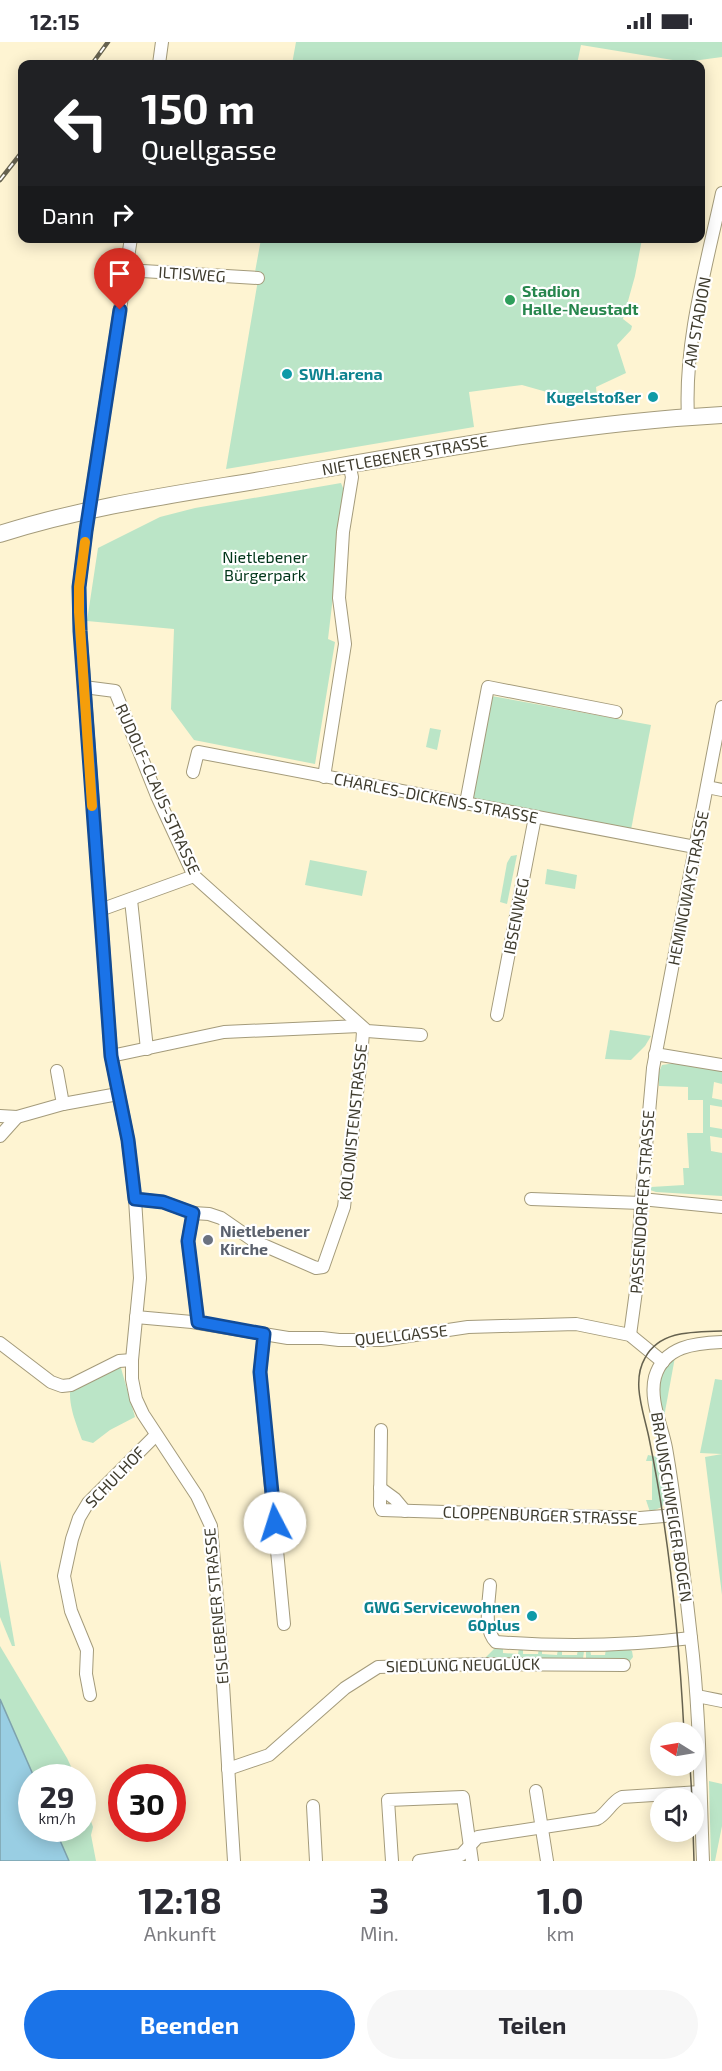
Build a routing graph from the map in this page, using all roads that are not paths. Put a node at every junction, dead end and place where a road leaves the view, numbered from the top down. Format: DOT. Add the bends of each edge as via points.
graph roads {
  1 [pos="162,42"];
  2 [pos="160,60"];
  3 [pos="722,193"];
  4 [pos="130,243"];
  5 [pos="126,270"];
  6 [pos="258,278"];
  7 [pos="722,416"];
  8 [pos="688,417"];
  9 [pos="349,464"];
  10 [pos="90,511"];
  11 [pos="0,534"];
  12 [pos="84,687"];
  13 [pos="722,707"];
  14 [pos="616,712"];
  15 [pos="193,772"];
  16 [pos="324,777"];
  17 [pos="707,787"];
  18 [pos="722,790"];
  19 [pos="466,803"];
  20 [pos="535,817"];
  21 [pos="695,847"];
  22 [pos="194,876"];
  23 [pos="131,900"];
  24 [pos="100,910"];
  25 [pos="497,1015"];
  26 [pos="360,1026"];
  27 [pos="421,1035"];
  28 [pos="147,1049"];
  29 [pos="655,1054"];
  30 [pos="111,1056"];
  31 [pos="722,1065"];
  32 [pos="653,1068"];
  33 [pos="57,1071"];
  34 [pos="118,1094"];
  35 [pos="63,1104"];
  36 [pos="0,1116"];
  37 [pos="17,1117"];
  38 [pos="0,1136"];
  39 [pos="135,1199"];
  40 [pos="531,1200"];
  41 [pos="641,1201"];
  42 [pos="722,1207"];
  43 [pos="193,1213"];
  44 [pos="136,1317"];
  45 [pos="195,1322"];
  46 [pos="264,1334"];
  47 [pos="630,1335"];
  48 [pos="722,1342"];
  49 [pos="0,1343"];
  50 [pos="132,1360"];
  51 [pos="663,1362"];
  52 [pos="381,1430"];
  53 [pos="156,1435"];
  54 [pos="676,1515"];
  55 [pos="490,1585"];
  56 [pos="284,1624"];
  57 [pos="691,1638"];
  58 [pos="624,1665"];
  59 [pos="90,1695"];
  60 [pos="697,1696"];
  61 [pos="722,1701"];
  62 [pos="228,1769"];
  63 [pos="700,1788"];
  64 [pos="536,1791"];
  65 [pos="650,1795"];
  66 [pos="313,1806"];
  67 [pos="542,1827"];
  68 [pos="702,1842"];
  69 [pos="470,1846"];
  70 [pos="234,1861"];
  71 [pos="316,1861"];
  72 [pos="392,1861"];
  73 [pos="418,1861"];
  74 [pos="472,1861"];
  75 [pos="547,1861"];
  76 [pos="703,1861"];
  1 -- 2 [label="street"];
  3 -- 8 [label="street, AM STADION" via="690,345"];
  4 -- 5 [label="street, EISLEBENER STRASSE"];
  5 -- 6 [label="street, ILTISWEG"];
  5 -- 10 [label="street, EISLEBENER STRASSE"];
  7 -- 8 [label="main road, NIETLEBENER STRASSE"];
  8 -- 9 [label="main road, NIETLEBENER STRASSE" via="561,430"];
  9 -- 10 [label="main road, NIETLEBENER STRASSE"];
  9 -- 16 [label="street" via="352,477 343,532 339,598 345,644"];
  10 -- 11 [label="main road, NIETLEBENER STRASSE"];
  10 -- 12 [label="street, EISLEBENER STRASSE" via="79,587"];
  12 -- 22 [label="street, RUDOLF-CLAUS-STRASSE" via="115,691"];
  12 -- 24 [label="street, EISLEBENER STRASSE"];
  13 -- 17 [label="street, HEMINGWAYSTRASSE"];
  14 -- 19 [label="street" via="488,687"];
  15 -- 16 [label="street, CHARLES-DICKENS-STRASSE" via="198,752"];
  16 -- 19 [label="street, CHARLES-DICKENS-STRASSE"];
  17 -- 18 [label="street"];
  17 -- 21 [label="street, HEMINGWAYSTRASSE"];
  19 -- 20 [label="street, CHARLES-DICKENS-STRASSE"];
  20 -- 21 [label="street, CHARLES-DICKENS-STRASSE"];
  20 -- 25 [label="street, IBSENWEG"];
  21 -- 29 [label="street, HEMINGWAYSTRASSE"];
  22 -- 23 [label="street"];
  22 -- 26 [label="street, RUDOLF-CLAUS-STRASSE"];
  23 -- 24 [label="street"];
  23 -- 28 [label="street"];
  24 -- 30 [label="street, EISLEBENER STRASSE"];
  26 -- 27 [label="street" via="367,1031"];
  26 -- 28 [label="street" via="224,1032"];
  26 -- 43 [label="street, KOLONISTENSTRASSE" via="361,1059 344,1207 323,1267 316,1268 254,1241 221,1218"];
  28 -- 30 [label="street"];
  29 -- 31 [label="street"];
  29 -- 32 [label="street, HEMINGWAYSTRASSE"];
  30 -- 34 [label="street, EISLEBENER STRASSE"];
  32 -- 41 [label="street, PASSENDORFER STRASSE"];
  33 -- 35 [label="street"];
  34 -- 35 [label="street"];
  34 -- 39 [label="street, EISLEBENER STRASSE"];
  35 -- 37 [label="street"];
  36 -- 37 [label="street"];
  37 -- 38 [label="street"];
  39 -- 43 [label="street" via="163,1202"];
  39 -- 44 [label="street, EISLEBENER STRASSE" via="140,1278"];
  40 -- 41 [label="street"];
  41 -- 42 [label="street"];
  41 -- 47 [label="street, PASSENDORFER STRASSE"];
  43 -- 45 [label="street" via="188,1241"];
  44 -- 45 [label="street, QUELLGASSE"];
  44 -- 50 [label="street, EISLEBENER STRASSE"];
  45 -- 46 [label="street, QUELLGASSE"];
  46 -- 47 [label="street, QUELLGASSE" via="382,1340 468,1327 576,1324"];
  46 -- 56 [label="street" via="260,1372"];
  47 -- 51 [label="street"];
  48 -- 51 [label="street" via="682,1347"];
  49 -- 50 [label="street" via="62,1386 119,1361"];
  50 -- 53 [label="street, EISLEBENER STRASSE" via="136,1399"];
  51 -- 54 [label="street, BRAUNSCHWEIGER BOGEN" via="656,1376 655,1401"];
  52 -- 54 [label="street, CLOPPENBURGER STRASSE" via="382,1509 640,1518"];
  53 -- 59 [label="street, SCHULHOF" via="88,1503 72,1539 64,1576 71,1611 87,1650"];
  53 -- 62 [label="street, EISLEBENER STRASSE" via="197,1496 211,1526"];
  54 -- 57 [label="street, BRAUNSCHWEIGER BOGEN"];
  55 -- 57 [label="street, SIEDLUNG NEUGLÜCK" via="489,1629 496,1642 594,1645"];
  57 -- 60 [label="street, BRAUNSCHWEIGER BOGEN"];
  58 -- 62 [label="street, SIEDLUNG NEUGLÜCK" via="378,1667 345,1688 269,1755"];
  60 -- 61 [label="street"];
  60 -- 63 [label="street, BRAUNSCHWEIGER BOGEN"];
  62 -- 70 [label="street, EISLEBENER STRASSE"];
  64 -- 67 [label="street"];
  65 -- 67 [label="street" via="615,1800 600,1818"];
  66 -- 71 [label="street"];
  67 -- 69 [label="street" via="478,1837"];
  67 -- 75 [label="street"];
  68 -- 76 [label="street, BRAUNSCHWEIGER BOGEN"];
  69 -- 72 [label="street" via="463,1797 388,1800"];
  69 -- 73 [label="street" via="462,1855"];
  69 -- 74 [label="street"];
}
